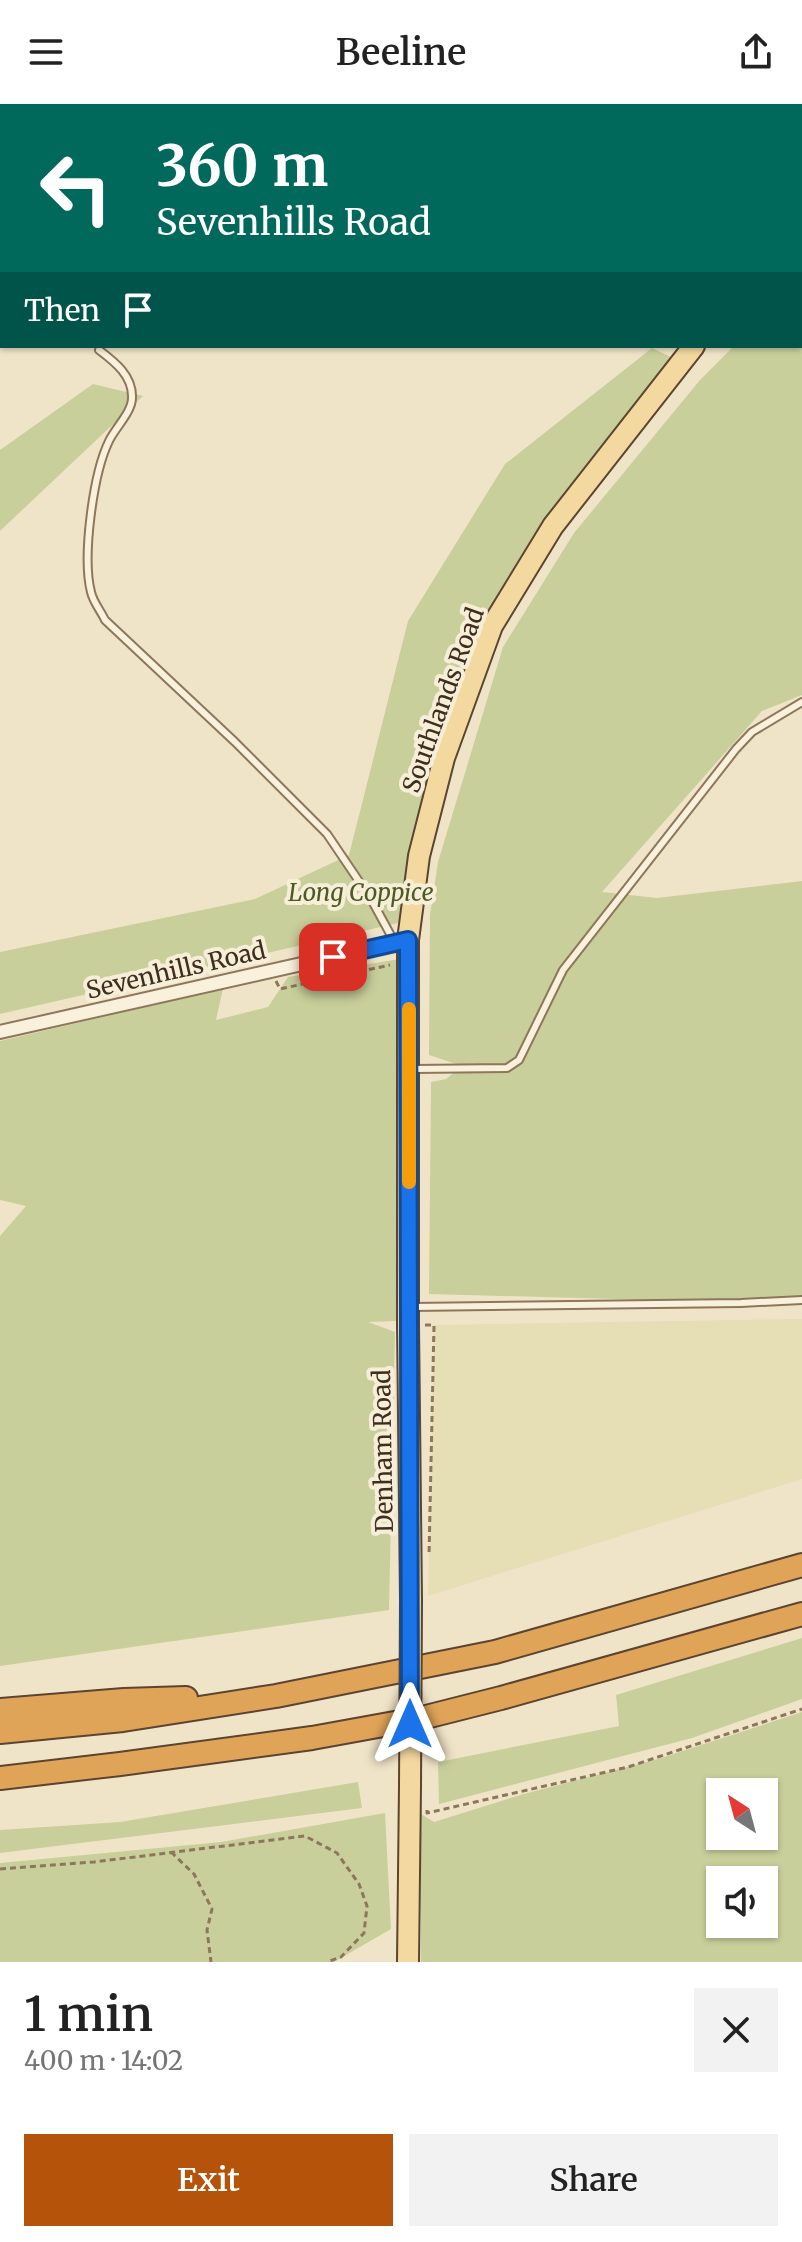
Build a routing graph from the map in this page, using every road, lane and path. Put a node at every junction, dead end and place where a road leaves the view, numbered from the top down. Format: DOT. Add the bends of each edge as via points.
graph roads {
  1 [pos="692,348"];
  2 [pos="99,350"];
  3 [pos="802,702"];
  4 [pos="402,941"];
  5 [pos="0,1032"];
  6 [pos="409,1069"];
  7 [pos="802,1300"];
  8 [pos="408,1308"];
  9 [pos="802,1565"];
  10 [pos="802,1614"];
  11 [pos="276,1696"];
  12 [pos="802,1709"];
  13 [pos="0,1710"];
  14 [pos="0,1732"];
  15 [pos="0,1778"];
  16 [pos="427,1798"];
  17 [pos="171,1852"];
  18 [pos="0,1869"];
  19 [pos="211,1962"];
  20 [pos="327,1962"];
  21 [pos="408,1962"];
  1 -- 4 [label="main road, Southlands Road" via="553,526 492,626 444,758"];
  2 -- 4 [label="lane" via="130,383 132,401 108,443 91,508 91,594 105,620 327,834"];
  3 -- 6 [label="lane" via="752,732 736,749 563,970 519,1060 507,1068"];
  4 -- 5 [label="street, Sevenhills Road"];
  4 -- 6 [label="main road, Denham Road"];
  6 -- 8 [label="main road, Denham Road"];
  7 -- 8 [label="lane"];
  8 -- 21 [label="main road, Denham Road, bridge"];
  9 -- 11 [label="highway" via="495,1652"];
  10 -- 15 [label="highway" via="422,1718 312,1738"];
  11 -- 13 [label="highway"];
  11 -- 14 [label="highway" via="123,1720"];
  12 -- 16 [label="path" via="628,1767 427,1813"];
  17 -- 18 [label="path"];
  17 -- 19 [label="path" via="194,1874 212,1909 207,1930"];
  17 -- 20 [label="path" via="305,1836 337,1853 367,1906 364,1933 341,1957"];
}
